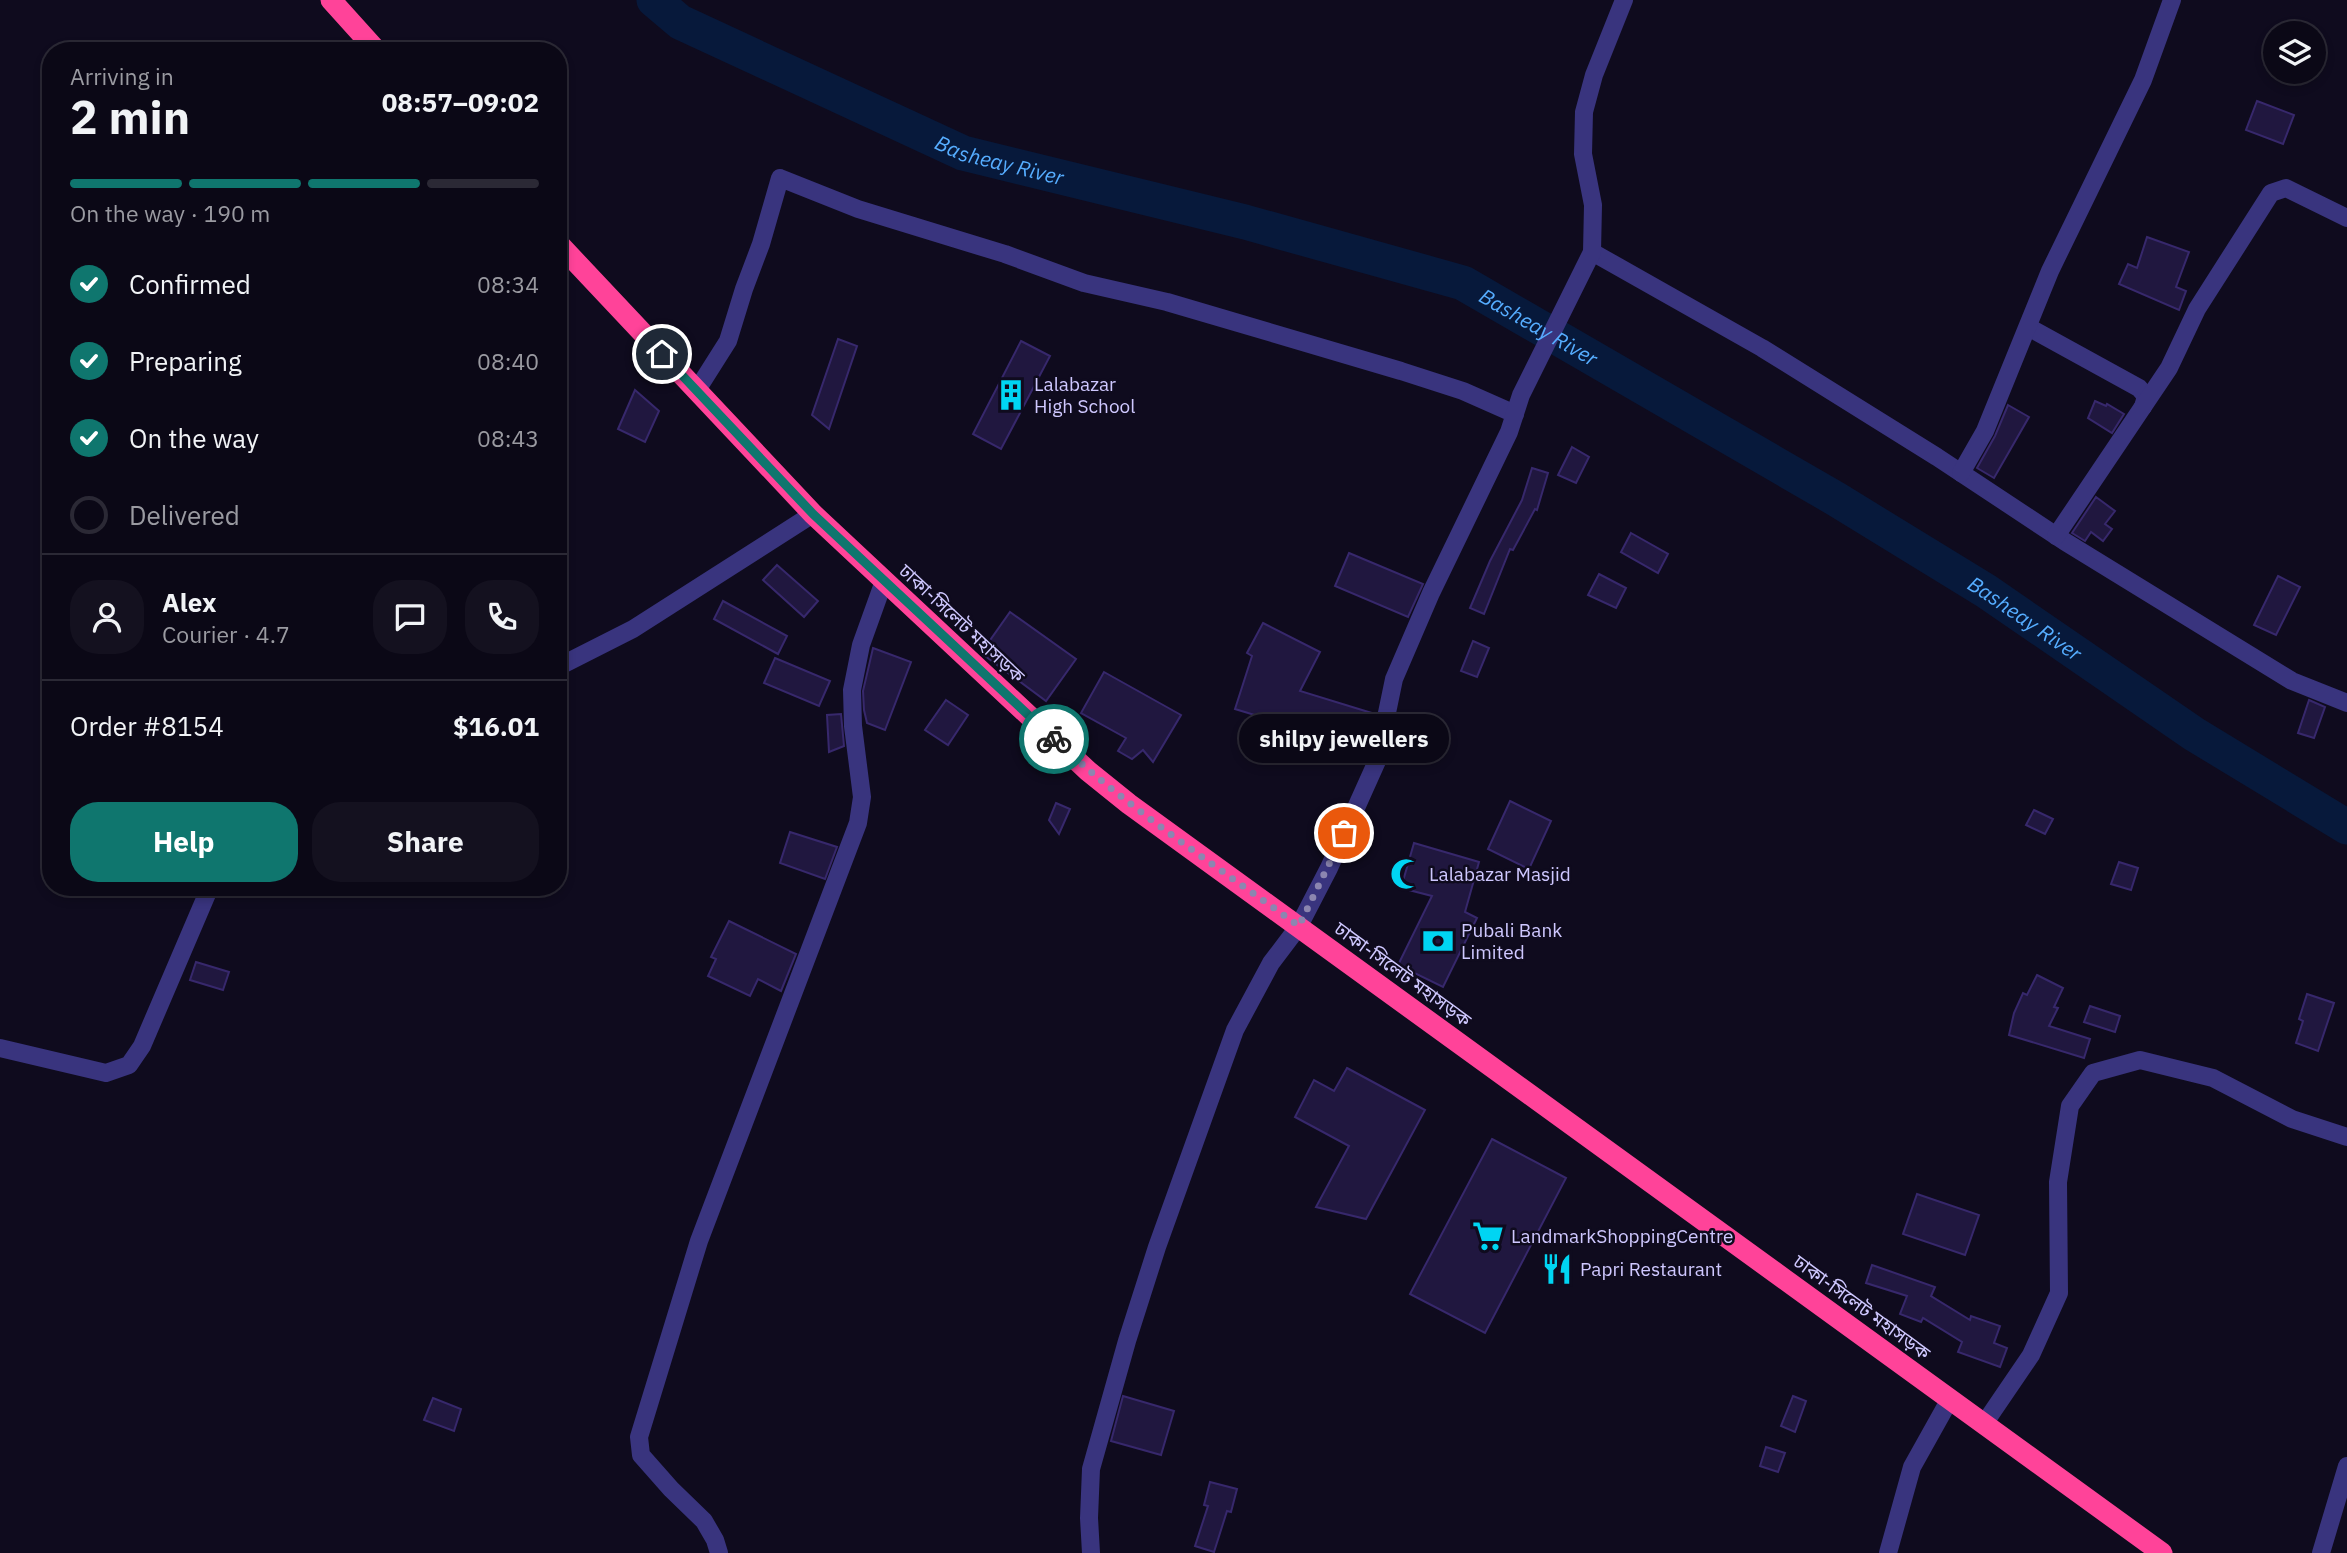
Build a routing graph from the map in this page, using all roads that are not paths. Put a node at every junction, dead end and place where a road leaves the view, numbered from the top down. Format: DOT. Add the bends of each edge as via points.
graph roads {
  1 [pos="331,0"];
  2 [pos="1624,0"];
  3 [pos="2172,0"];
  4 [pos="369,42"];
  5 [pos="2347,218"];
  6 [pos="1592,252"];
  7 [pos="567,253"];
  8 [pos="2028,327"];
  9 [pos="697,390"];
  10 [pos="2143,407"];
  11 [pos="1515,414"];
  12 [pos="1961,473"];
  13 [pos="813,514"];
  14 [pos="2056,536"];
  15 [pos="884,581"];
  16 [pos="567,662"];
  17 [pos="2347,703"];
  18 [pos="206,896"];
  19 [pos="1299,926"];
  20 [pos="0,1048"];
  21 [pos="2347,1137"];
  22 [pos="1950,1399"];
  23 [pos="1984,1424"];
  24 [pos="2347,1466"];
  25 [pos="719,1553"];
  26 [pos="1091,1553"];
  27 [pos="1888,1553"];
  28 [pos="2162,1553"];
  29 [pos="2321,1553"];
  1 -- 4 [label="highway"];
  2 -- 6 [label="street" via="1584,112 1583,154 1593,205"];
  3 -- 8 [label="street" via="2143,80 2050,271"];
  5 -- 10 [label="street" via="2286,188 2271,193 2197,309 2169,368"];
  6 -- 11 [label="street"];
  6 -- 12 [label="street" via="1762,348"];
  7 -- 9 [label="highway, ঢাকা-সিলেট মহাসড়ক"];
  8 -- 10 [label="street" via="2138,388 2146,396"];
  8 -- 12 [label="street" via="1985,431"];
  9 -- 11 [label="street" via="728,341 780,178 858,209 1084,283 1167,302 1401,371"];
  9 -- 13 [label="highway, ঢাকা-সিলেট মহাসড়ক"];
  10 -- 14 [label="street"];
  11 -- 19 [label="street" via="1394,679 1377,761"];
  12 -- 14 [label="street"];
  13 -- 15 [label="highway, ঢাকা-সিলেট মহাসড়ক"];
  13 -- 16 [label="street" via="633,629"];
  14 -- 17 [label="street" via="2292,681"];
  15 -- 19 [label="highway, ঢাকা-সিলেট মহাসড়ক" via="1088,771"];
  15 -- 25 [label="street" via="861,645 852,690 862,797 858,823 699,1241 639,1437 641,1455 704,1521"];
  18 -- 20 [label="street" via="142,1046 129,1065 106,1073"];
  19 -- 22 [label="highway, ঢাকা-সিলেট মহাসড়ক"];
  19 -- 26 [label="street" via="1270,963 1236,1030 1157,1247 1091,1469"];
  21 -- 23 [label="street" via="2292,1119 2213,1078 2140,1060 2093,1073 2070,1106 2058,1182 2059,1293 2031,1355"];
  22 -- 23 [label="highway, ঢাকা-সিলেট মহাসড়ক"];
  22 -- 27 [label="street" via="1912,1468"];
  23 -- 28 [label="highway, ঢাকা-সিলেট মহাসড়ক"];
  24 -- 29 [label="street"];
}
